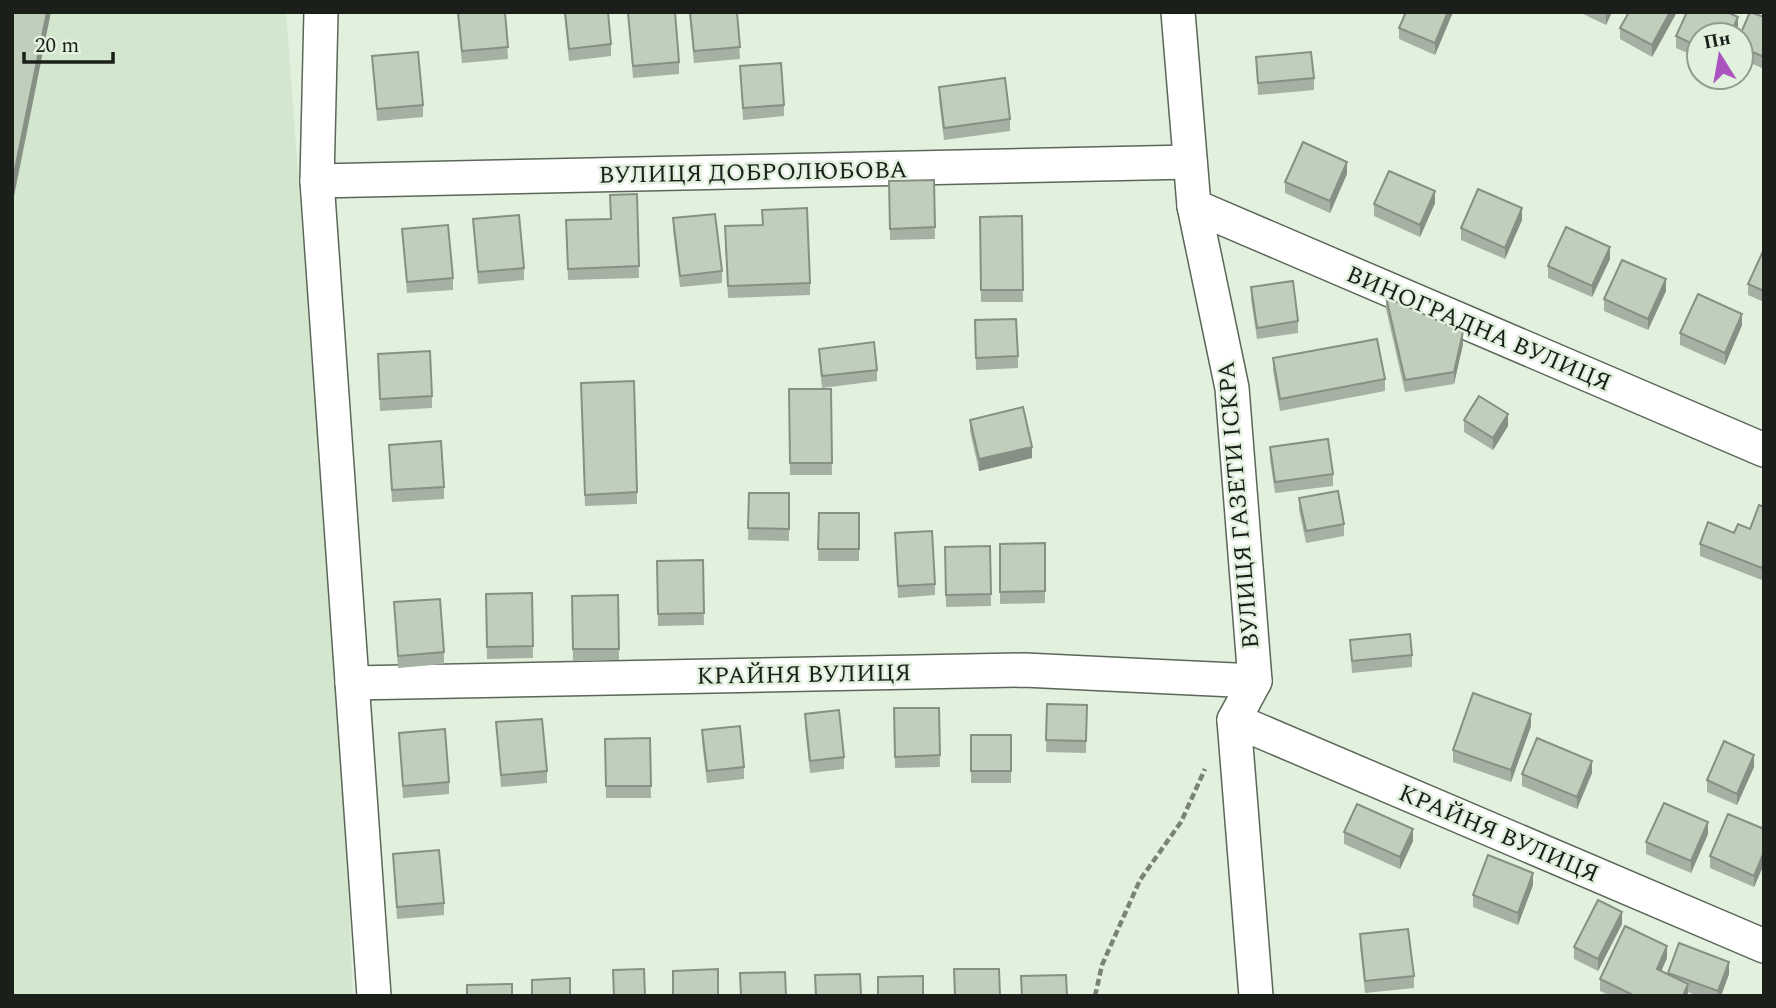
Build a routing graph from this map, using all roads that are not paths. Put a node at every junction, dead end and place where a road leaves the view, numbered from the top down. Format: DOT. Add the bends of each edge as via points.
graph roads {
  1 [pos="321,12"];
  2 [pos="1178,12"];
  3 [pos="1190,162"];
  4 [pos="317,181"];
  5 [pos="1194,206"];
  6 [pos="1764,450"];
  7 [pos="1255,681"];
  8 [pos="352,683"];
  9 [pos="1234,720"];
  10 [pos="1764,946"];
  11 [pos="374,996"];
  12 [pos="1256,996"];
  1 -- 4 [label="street"];
  2 -- 3 [label="street, ВУЛИЦЯ ГАЗЕТИ ІСКРА"];
  3 -- 4 [label="street, ВУЛИЦЯ ДОБРОЛЮБОВА"];
  3 -- 5 [label="street, ВУЛИЦЯ ГАЗЕТИ ІСКРА"];
  4 -- 8 [label="street"];
  5 -- 6 [label="street, ВИНОГРАДНА ВУЛИЦЯ"];
  5 -- 7 [label="street, ВУЛИЦЯ ГАЗЕТИ ІСКРА" via="1231,388"];
  7 -- 8 [label="street, КРАЙНЯ ВУЛИЦЯ" via="1024,670"];
  7 -- 9 [label="street, ВУЛИЦЯ ГАЗЕТИ ІСКРА"];
  8 -- 11 [label="street"];
  9 -- 10 [label="street, КРАЙНЯ ВУЛИЦЯ"];
  9 -- 12 [label="street"];
}
